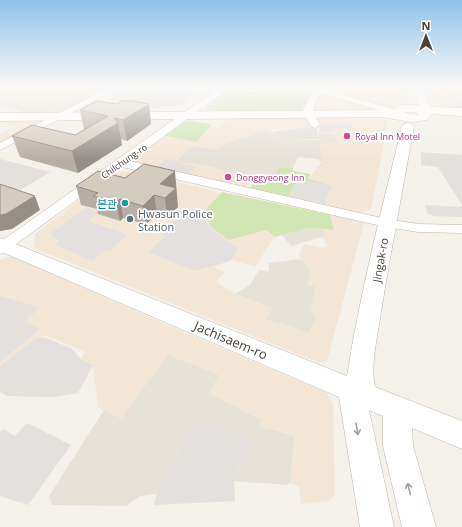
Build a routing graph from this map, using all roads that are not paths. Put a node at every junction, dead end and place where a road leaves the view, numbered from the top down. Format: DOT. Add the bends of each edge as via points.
graph roads {
  1 [pos="70,111"];
  2 [pos="196,111"];
  3 [pos="308,111"];
  4 [pos="395,111"];
  5 [pos="408,111"];
  6 [pos="462,112"];
  7 [pos="407,114"];
  8 [pos="190,115"];
  9 [pos="59,116"];
  10 [pos="0,117"];
  11 [pos="313,119"];
  12 [pos="0,147"];
  13 [pos="122,163"];
  14 [pos="386,223"];
  15 [pos="462,229"];
  16 [pos="2,246"];
  17 [pos="357,393"];
  18 [pos="397,409"];
  19 [pos="462,435"];
  20 [pos="376,527"];
  21 [pos="419,527"];
  1 -- 9 [label="street"];
  2 -- 8 [label="street, Chilchung-ro"];
  3 -- 11 [label="street"];
  4 -- 7 [label="street"];
  5 -- 7 [label="street"];
  6 -- 7 [label="street"];
  7 -- 11 [label="street"];
  7 -- 14 [label="street, Jingak-ro" via="392,205"];
  8 -- 9 [label="street"];
  8 -- 11 [label="street"];
  8 -- 13 [label="street, Chilchung-ro"];
  9 -- 10 [label="street"];
  9 -- 12 [label="street"];
  13 -- 14 [label="street"];
  13 -- 16 [label="street, Chilchung-ro"];
  14 -- 15 [label="street"];
  14 -- 17 [label="street, Jingak-ro"];
  16 -- 17 [label="street, Jachisaem-ro"];
  17 -- 18 [label="street, Jachisaem-ro"];
  17 -- 20 [label="street, Jingak-ro, one-way"];
  18 -- 19 [label="street, Jachisaem-ro"];
  21 -- 18 [label="street, one-way" via="398,446"];
}
